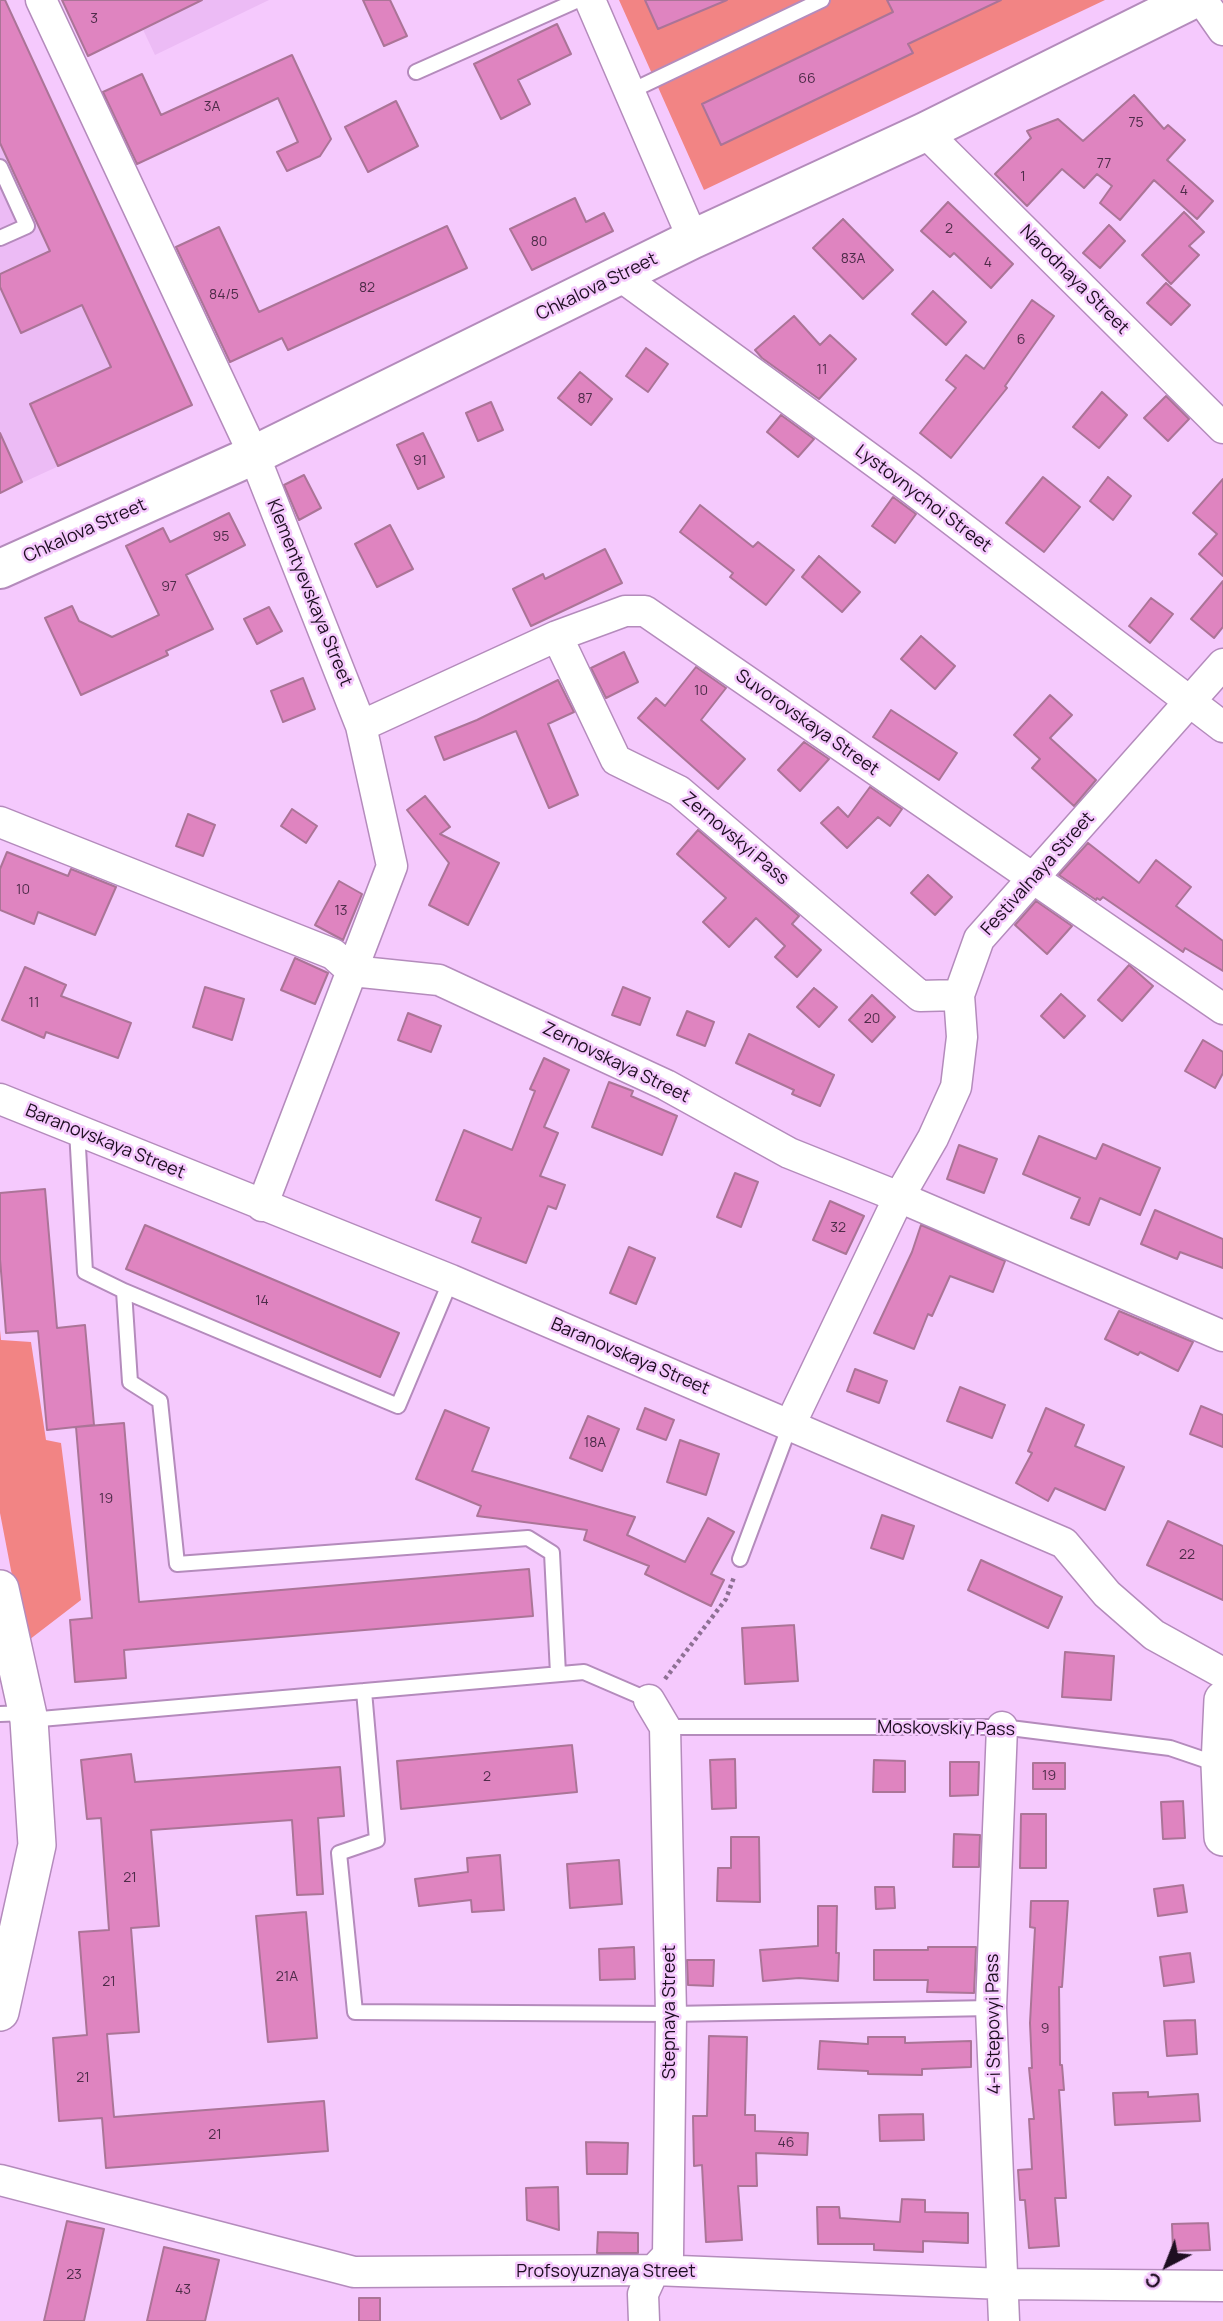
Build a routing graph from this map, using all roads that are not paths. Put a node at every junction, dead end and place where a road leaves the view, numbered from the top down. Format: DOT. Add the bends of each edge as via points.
graph roads {
  1 [pos="41,0"];
  2 [pos="578,0"];
  3 [pos="590,0"];
  4 [pos="822,0"];
  5 [pos="1191,0"];
  6 [pos="1202,0"];
  7 [pos="1223,30"];
  8 [pos="416,72"];
  9 [pos="629,92"];
  10 [pos="925,132"];
  11 [pos="0,167"];
  12 [pos="0,238"];
  13 [pos="693,239"];
  14 [pos="620,275"];
  15 [pos="1223,428"];
  16 [pos="254,455"];
  17 [pos="0,569"];
  18 [pos="557,636"];
  19 [pos="1223,664"];
  20 [pos="1191,702"];
  21 [pos="361,726"];
  22 [pos="1223,727"];
  23 [pos="0,822"];
  24 [pos="1034,879"];
  25 [pos="352,971"];
  26 [pos="959,995"];
  27 [pos="1223,1009"];
  28 [pos="0,1099"];
  29 [pos="77,1130"];
  30 [pos="899,1197"];
  31 [pos="262,1206"];
  32 [pos="451,1280"];
  33 [pos="124,1291"];
  34 [pos="1223,1336"];
  35 [pos="790,1425"];
  36 [pos="740,1559"];
  37 [pos="0,1588"];
  38 [pos="1223,1673"];
  39 [pos="558,1674"];
  40 [pos="364,1691"];
  41 [pos="649,1700"];
  42 [pos="1223,1700"];
  43 [pos="19,1716"];
  44 [pos="665,1727"];
  45 [pos="1002,1727"];
  46 [pos="1221,1765"];
  47 [pos="1223,1837"];
  48 [pos="991,2008"];
  49 [pos="0,2012"];
  50 [pos="671,2014"];
  51 [pos="0,2180"];
  52 [pos="654,2270"];
  53 [pos="1004,2284"];
  54 [pos="1223,2286"];
  55 [pos="644,2321"];
  56 [pos="1004,2321"];
  1 -- 16 [label="street, Klementyevskaya Street"];
  2 -- 8 [label="lane"];
  3 -- 9 [label="street"];
  4 -- 9 [label="lane"];
  5 -- 10 [label="main road, Chkalova Street"];
  6 -- 7 [label="street"];
  9 -- 13 [label="street"];
  10 -- 13 [label="main road, Chkalova Street"];
  10 -- 15 [label="street, Narodnaya Street"];
  11 -- 12 [label="lane" via="27,226"];
  13 -- 14 [label="main road, Chkalova Street"];
  14 -- 16 [label="main road, Chkalova Street"];
  14 -- 20 [label="street, Lystovnychoi Street"];
  16 -- 17 [label="main road, Chkalova Street"];
  16 -- 21 [label="street, Klementyevskaya Street"];
  18 -- 21 [label="street, Suvorovskaya Street"];
  18 -- 24 [label="street, Suvorovskaya Street" via="625,611 645,611"];
  18 -- 26 [label="street, Zernovskyi Pass" via="616,760 679,791 920,996"];
  19 -- 20 [label="street, Festivalnaya Street"];
  20 -- 22 [label="street, Lystovnychoi Street"];
  20 -- 24 [label="street, Festivalnaya Street"];
  21 -- 25 [label="street, Klementyevskaya Street" via="392,866"];
  23 -- 25 [label="street" via="333,954"];
  24 -- 26 [label="street, Festivalnaya Street" via="979,939"];
  24 -- 27 [label="street, Suvorovskaya Street"];
  25 -- 30 [label="street, Zernovskaya Street" via="439,980 666,1085 789,1153"];
  25 -- 31 [label="street, Klementyevskaya Street"];
  26 -- 30 [label="street, Festivalnaya Street" via="962,1037 956,1087"];
  28 -- 29 [label="street, Baranovskaya Street"];
  29 -- 31 [label="street, Baranovskaya Street"];
  29 -- 33 [label="lane" via="85,1272"];
  30 -- 34 [label="street, Zernovskaya Street"];
  30 -- 35 [label="street, Festivalnaya Street"];
  31 -- 32 [label="street, Baranovskaya Street"];
  32 -- 33 [label="lane" via="398,1406"];
  32 -- 35 [label="street, Baranovskaya Street"];
  33 -- 39 [label="lane" via="130,1382 160,1401 177,1564 528,1538 552,1553"];
  35 -- 36 [label="lane"];
  35 -- 38 [label="street, Baranovskaya Street" via="1064,1543 1107,1594 1154,1635"];
  37 -- 43 [label="street"];
  39 -- 40 [label="lane"];
  39 -- 41 [label="lane" via="584,1672"];
  40 -- 43 [label="lane"];
  40 -- 50 [label="lane" via="377,1840 339,1853 355,2012"];
  41 -- 44 [label="street, Stepnaya Street"];
  42 -- 46 [label="street"];
  43 -- 49 [label="street" via="37,1845"];
  44 -- 45 [label="lane, Moskovskiy Pass"];
  44 -- 50 [label="street, Stepnaya Street"];
  45 -- 46 [label="lane, Moskovskiy Pass" via="1170,1748"];
  45 -- 48 [label="street, 4-i Stepovyi Pass"];
  46 -- 47 [label="street"];
  48 -- 50 [label="lane"];
  48 -- 53 [label="street, 4-i Stepovyi Pass"];
  50 -- 52 [label="street, Stepnaya Street" via="668,2255"];
  51 -- 52 [label="street, Profsoyuznaya Street" via="354,2272"];
  52 -- 53 [label="street, Profsoyuznaya Street"];
  52 -- 55 [label="street, Stepnaya Street" via="643,2294"];
  53 -- 54 [label="street, Profsoyuznaya Street"];
  53 -- 56 [label="street, 4-i Stepovyi Pass"];
}
